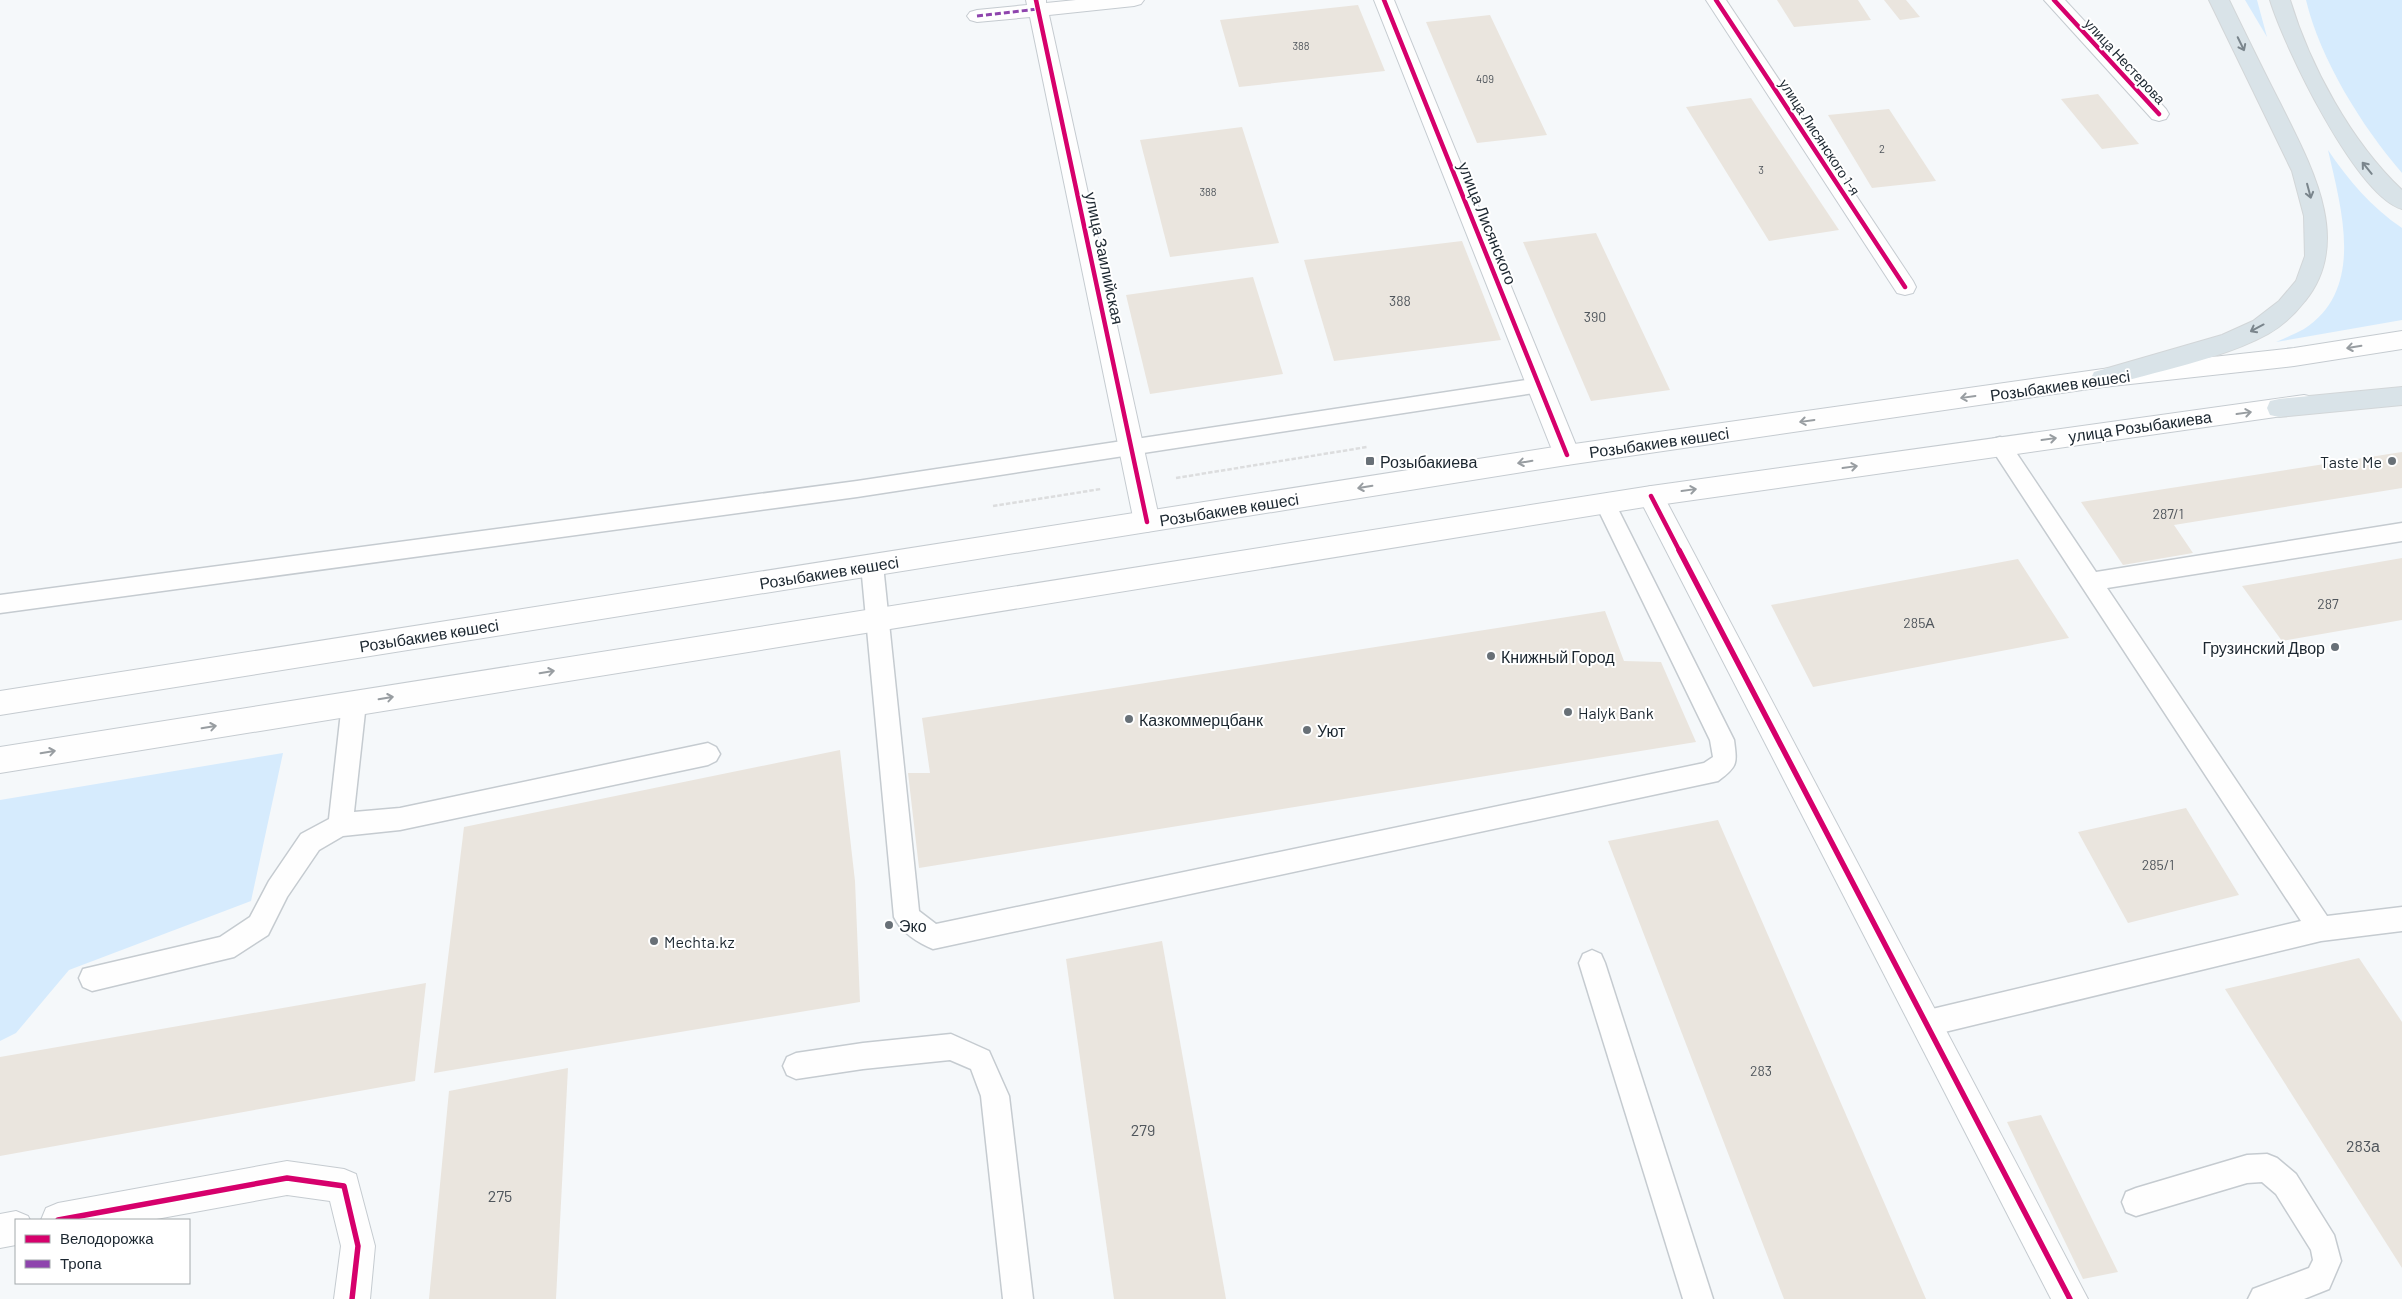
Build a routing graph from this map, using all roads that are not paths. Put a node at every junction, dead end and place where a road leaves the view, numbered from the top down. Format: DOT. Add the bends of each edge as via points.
graph roads {
  1 [pos="1134,0"];
  2 [pos="1384,0"];
  3 [pos="1716,0"];
  4 [pos="2054,0"];
  5 [pos="2219,0"];
  6 [pos="2280,0"];
  7 [pos="1037,4"];
  8 [pos="977,16"];
  9 [pos="2159,114"];
  10 [pos="2402,202"];
  11 [pos="1905,287"];
  12 [pos="2402,340"];
  13 [pos="2103,378"];
  14 [pos="1540,385"];
  15 [pos="2402,388"];
  16 [pos="2402,396"];
  17 [pos="2279,408"];
  18 [pos="2000,445"];
  19 [pos="1133,447"];
  20 [pos="1567,455"];
  21 [pos="1651,496"];
  22 [pos="1605,503"];
  23 [pos="1147,522"];
  24 [pos="2402,532"];
  25 [pos="872,565"];
  26 [pos="2092,582"];
  27 [pos="0,604"];
  28 [pos="877,620"];
  29 [pos="0,703"];
  30 [pos="354,703"];
  31 [pos="708,754"];
  32 [pos="0,760"];
  33 [pos="340,825"];
  34 [pos="2402,919"];
  35 [pos="2321,929"];
  36 [pos="1592,963"];
  37 [pos="92,978"];
  38 [pos="1928,1023"];
  39 [pos="796,1066"];
  40 [pos="2136,1202"];
  41 [pos="63,1219"];
  42 [pos="15,1228"];
  43 [pos="0,1231"];
  44 [pos="352,1299"];
  45 [pos="1018,1299"];
  46 [pos="1698,1299"];
  47 [pos="2070,1299"];
  48 [pos="2263,1299"];
  1 -- 7 [label="main road"];
  2 -- 14 [label="main road, улица Лисянского"];
  3 -- 11 [label="main road, улица Лисянского 1-я"];
  4 -- 9 [label="main road, улица Нестерова"];
  5 -- 13 [label="main road, one-way" via="2303,171 2315,216 2316,256 2306,284 2287,307 2261,327 2229,342"];
  10 -- 6 [label="main road, one-way" via="2377,180 2336,123 2286,22"];
  7 -- 8 [label="main road"];
  7 -- 19 [label="main road, улица Заилийская"];
  12 -- 13 [label="main road, Розыбакиев көшесі, one-way" via="2294,357"];
  13 -- 20 [label="main road, Розыбакиев көшесі, one-way"];
  14 -- 19 [label="lane"];
  14 -- 20 [label="main road, улица Лисянского"];
  15 -- 17 [label="main road"];
  16 -- 17 [label="main road"];
  18 -- 17 [label="main road, улица Розыбакиева, one-way"];
  21 -- 18 [label="main road, one-way"];
  18 -- 26 [label="lane"];
  19 -- 23 [label="main road, улица Заилийская"];
  19 -- 27 [label="lane" via="847,490"];
  20 -- 23 [label="main road, Розыбакиев көшесі, one-way"];
  21 -- 22 [label="main road"];
  21 -- 38 [label="main road"];
  22 -- 28 [label="main road"];
  22 -- 28 [label="lane" via="1722,740 1724,762 1710,773 933,936 906,917"];
  23 -- 25 [label="main road, Розыбакиев көшесі"];
  24 -- 26 [label="lane"];
  25 -- 28 [label="lane"];
  25 -- 29 [label="main road, Розыбакиев көшесі"];
  26 -- 35 [label="lane"];
  30 -- 28 [label="main road, one-way"];
  32 -- 30 [label="main road, one-way"];
  30 -- 33 [label="lane"];
  31 -- 33 [label="lane" via="400,819"];
  33 -- 37 [label="lane" via="310,842 278,888 259,926 225,948"];
  34 -- 35 [label="lane"];
  35 -- 38 [label="lane"];
  36 -- 46 [label="lane"];
  38 -- 47 [label="main road"];
  39 -- 45 [label="lane" via="951,1047 980,1060 995,1096"];
  40 -- 48 [label="lane" via="2247,1169 2267,1168 2286,1184 2324,1245 2327,1261 2319,1279"];
  41 -- 44 [label="main road" via="287,1178 344,1186 358,1246"];
  42 -- 43 [label="main road"];
}
